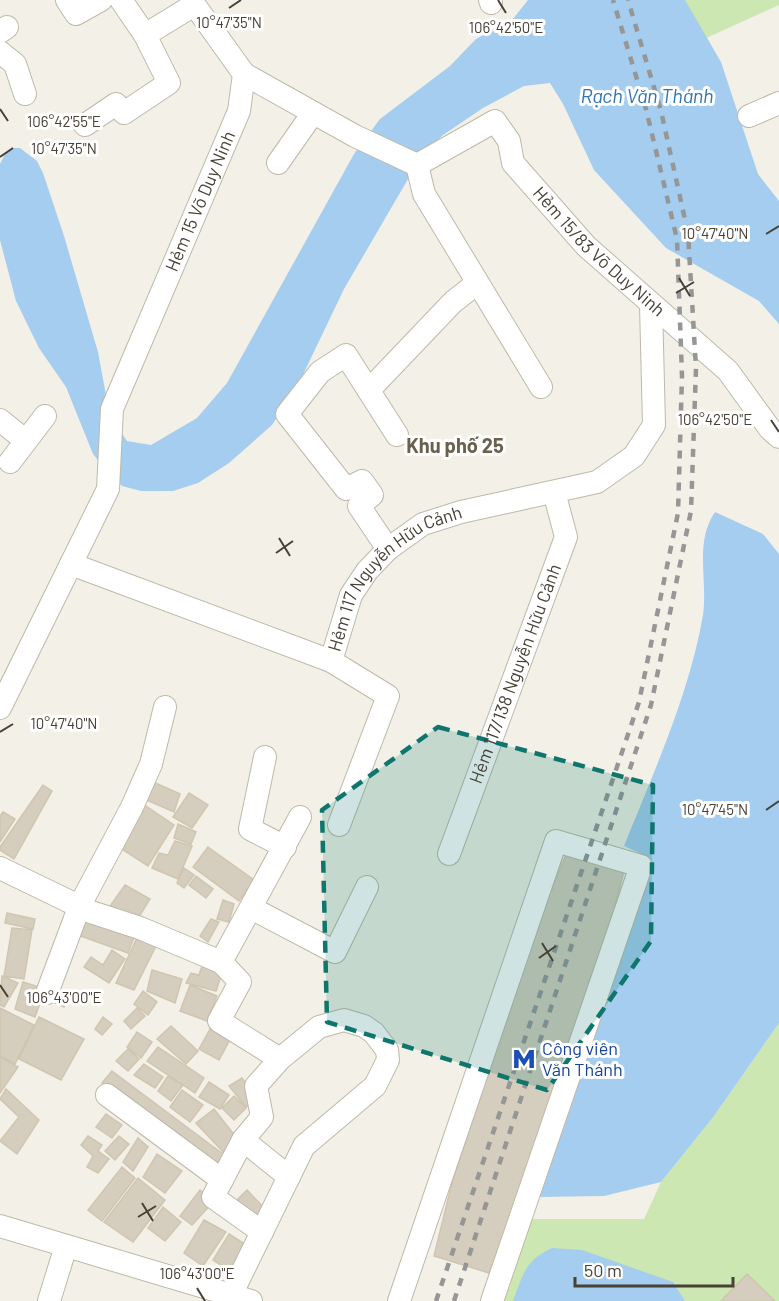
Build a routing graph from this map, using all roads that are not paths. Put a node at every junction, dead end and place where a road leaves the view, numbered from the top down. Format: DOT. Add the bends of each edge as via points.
graph roads {
  1 [pos="101,0"];
  2 [pos="122,0"];
  3 [pos="192,2"];
  4 [pos="71,7"];
  5 [pos="145,35"];
  6 [pos="0,51"];
  7 [pos="244,74"];
  8 [pos="25,94"];
  9 [pos="779,103"];
  10 [pos="313,113"];
  11 [pos="749,116"];
  12 [pos="85,125"];
  13 [pos="278,163"];
  14 [pos="417,165"];
  15 [pos="476,284"];
  16 [pos="651,305"];
  17 [pos="541,387"];
  18 [pos="370,389"];
  19 [pos="45,416"];
  20 [pos="0,420"];
  21 [pos="397,435"];
  22 [pos="779,437"];
  23 [pos="26,441"];
  24 [pos="10,462"];
  25 [pos="554,492"];
  26 [pos="387,549"];
  27 [pos="71,564"];
  28 [pos="331,660"];
  29 [pos="165,707"];
  30 [pos="0,708"];
  31 [pos="265,757"];
  32 [pos="300,818"];
  33 [pos="339,825"];
  34 [pos="285,847"];
  35 [pos="450,854"];
  36 [pos="0,868"];
  37 [pos="368,887"];
  38 [pos="80,905"];
  39 [pos="251,908"];
  40 [pos="221,962"];
  41 [pos="47,993"];
  42 [pos="280,1059"];
  43 [pos="107,1095"];
  44 [pos="243,1140"];
  45 [pos="289,1177"];
  46 [pos="222,1180"];
  47 [pos="0,1226"];
  48 [pos="262,1232"];
  49 [pos="66,1246"];
  50 [pos="406,1295"];
  51 [pos="227,1297"];
  52 [pos="49,1301"];
  53 [pos="492,1301"];
  1 -- 4 [label="street"];
  2 -- 5 [label="street"];
  3 -- 5 [label="street"];
  3 -- 7 [label="street"];
  5 -- 12 [label="street" via="169,83 124,113 116,104"];
  6 -- 8 [label="street" via="15,64"];
  7 -- 10 [label="street"];
  7 -- 27 [label="street, Hẻm 15 Võ Duy Ninh" via="239,111 112,409 108,489"];
  9 -- 11 [label="street"];
  10 -- 13 [label="street"];
  10 -- 14 [label="street"];
  14 -- 15 [label="street" via="424,194"];
  14 -- 16 [label="street, Hẻm 15/83 Võ Duy Ninh" via="495,121 509,141 513,163 586,246"];
  15 -- 17 [label="street"];
  15 -- 18 [label="street" via="453,302"];
  16 -- 22 [label="street, Hẻm 15/83 Võ Duy Ninh" via="728,371"];
  16 -- 25 [label="street, Hẻm 117 Nguyễn Hữu Cảnh" via="654,425 634,456 597,482"];
  18 -- 21 [label="street"];
  18 -- 26 [label="street" via="346,356 320,372 287,414 346,489 362,481 372,495 359,506"];
  19 -- 23 [label="street"];
  20 -- 23 [label="street"];
  23 -- 24 [label="street"];
  25 -- 26 [label="street, Hẻm 117 Nguyễn Hữu Cảnh" via="423,524"];
  25 -- 35 [label="street, Hẻm 117/138 Nguyễn Hữu Cảnh" via="566,537"];
  26 -- 28 [label="street, Hẻm 117 Nguyễn Hữu Cảnh" via="351,595"];
  27 -- 28 [label="street, Hẻm 117 Nguyễn Hữu Cảnh"];
  27 -- 30 [label="street"];
  28 -- 33 [label="street" via="388,696"];
  29 -- 38 [label="street" via="151,764"];
  31 -- 34 [label="street" via="250,829"];
  32 -- 34 [label="street"];
  34 -- 39 [label="street"];
  36 -- 38 [label="street"];
  37 -- 39 [label="street" via="335,952"];
  38 -- 40 [label="street"];
  38 -- 41 [label="street"];
  39 -- 40 [label="street"];
  40 -- 42 [label="street" via="240,982 219,1021"];
  42 -- 44 [label="street" via="256,1086 262,1117"];
  42 -- 45 [label="street" via="319,1027 344,1020 364,1026 383,1042 388,1060 375,1086 304,1146"];
  43 -- 46 [label="street"];
  44 -- 45 [label="street"];
  44 -- 46 [label="street"];
  45 -- 48 [label="street"];
  46 -- 48 [label="street" via="213,1197"];
  47 -- 49 [label="street"];
  48 -- 51 [label="street"];
  49 -- 51 [label="street"];
  49 -- 52 [label="street"];
  50 -- 53 [label="street" via="555,841 641,866"];
}
